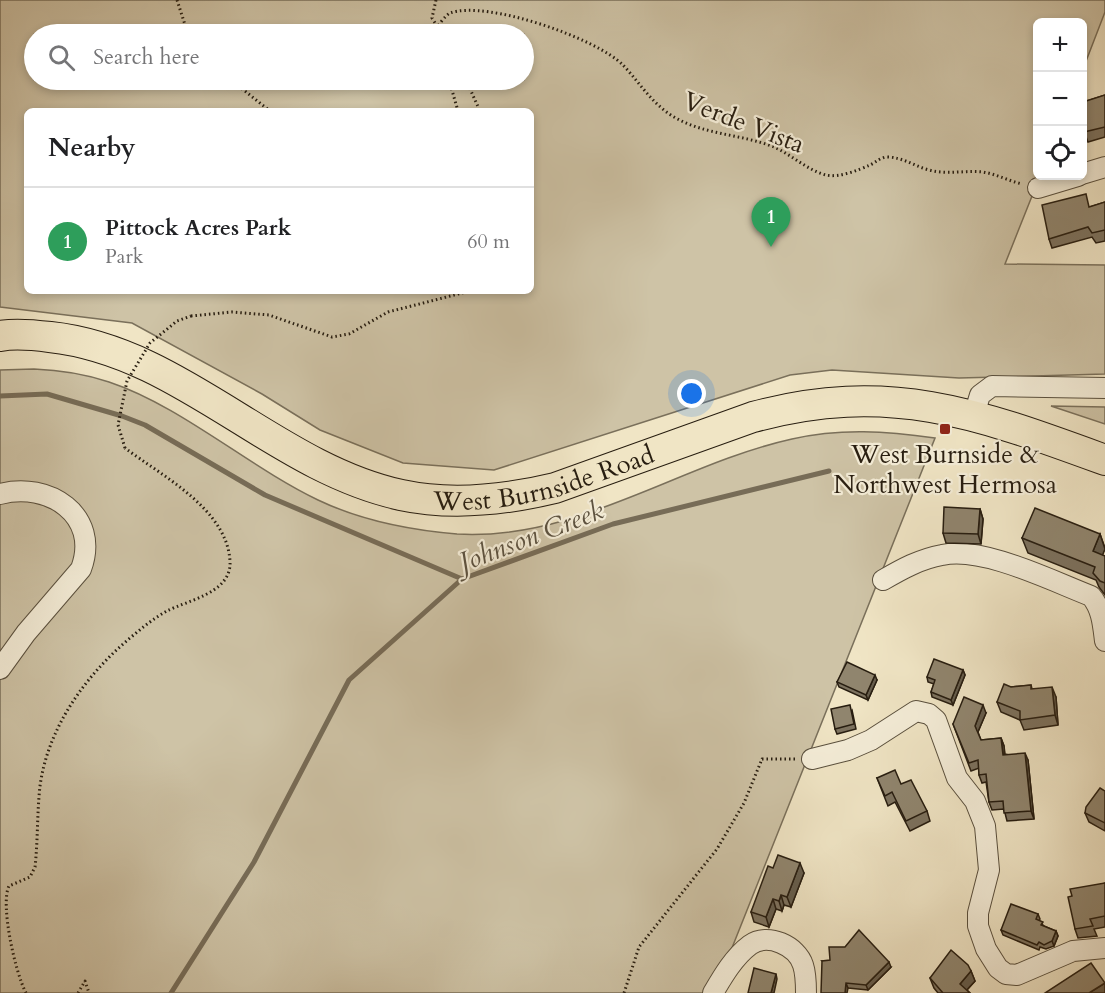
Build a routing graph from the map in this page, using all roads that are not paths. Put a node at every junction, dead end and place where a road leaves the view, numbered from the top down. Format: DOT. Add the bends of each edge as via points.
graph roads {
  1 [pos="1105,167"];
  2 [pos="1087,173"];
  3 [pos="1065,180"];
  4 [pos="1038,188"];
  5 [pos="0,336"];
  6 [pos="1105,388"];
  7 [pos="974,415"];
  8 [pos="1105,460"];
  9 [pos="0,494"];
  10 [pos="883,580"];
  11 [pos="1105,641"];
  12 [pos="0,669"];
  13 [pos="812,759"];
  14 [pos="1105,948"];
  15 [pos="713,993"];
  16 [pos="806,993"];
  1 -- 2 [label="street"];
  3 -- 4 [label="street"];
  5 -- 7 [label="main road, West Burnside Road" via="64,338 118,353 159,371 327,469 380,489 426,498 487,500 544,491 718,428 810,405 898,401"];
  6 -- 7 [label="street" via="992,386 980,395"];
  7 -- 8 [label="main road, West Burnside Road"];
  9 -- 12 [label="street" via="34,493 56,500 77,516 85,538 81,569"];
  10 -- 11 [label="street" via="909,564 944,554 982,555 1091,596 1102,616"];
  13 -- 14 [label="street" via="872,740 916,711 929,714 936,720 953,771 975,801 985,826 990,870 977,918 986,949 998,968 1017,975 1073,951"];
  15 -- 16 [label="street" via="726,971 751,944 768,940 791,948 799,956"];
}
